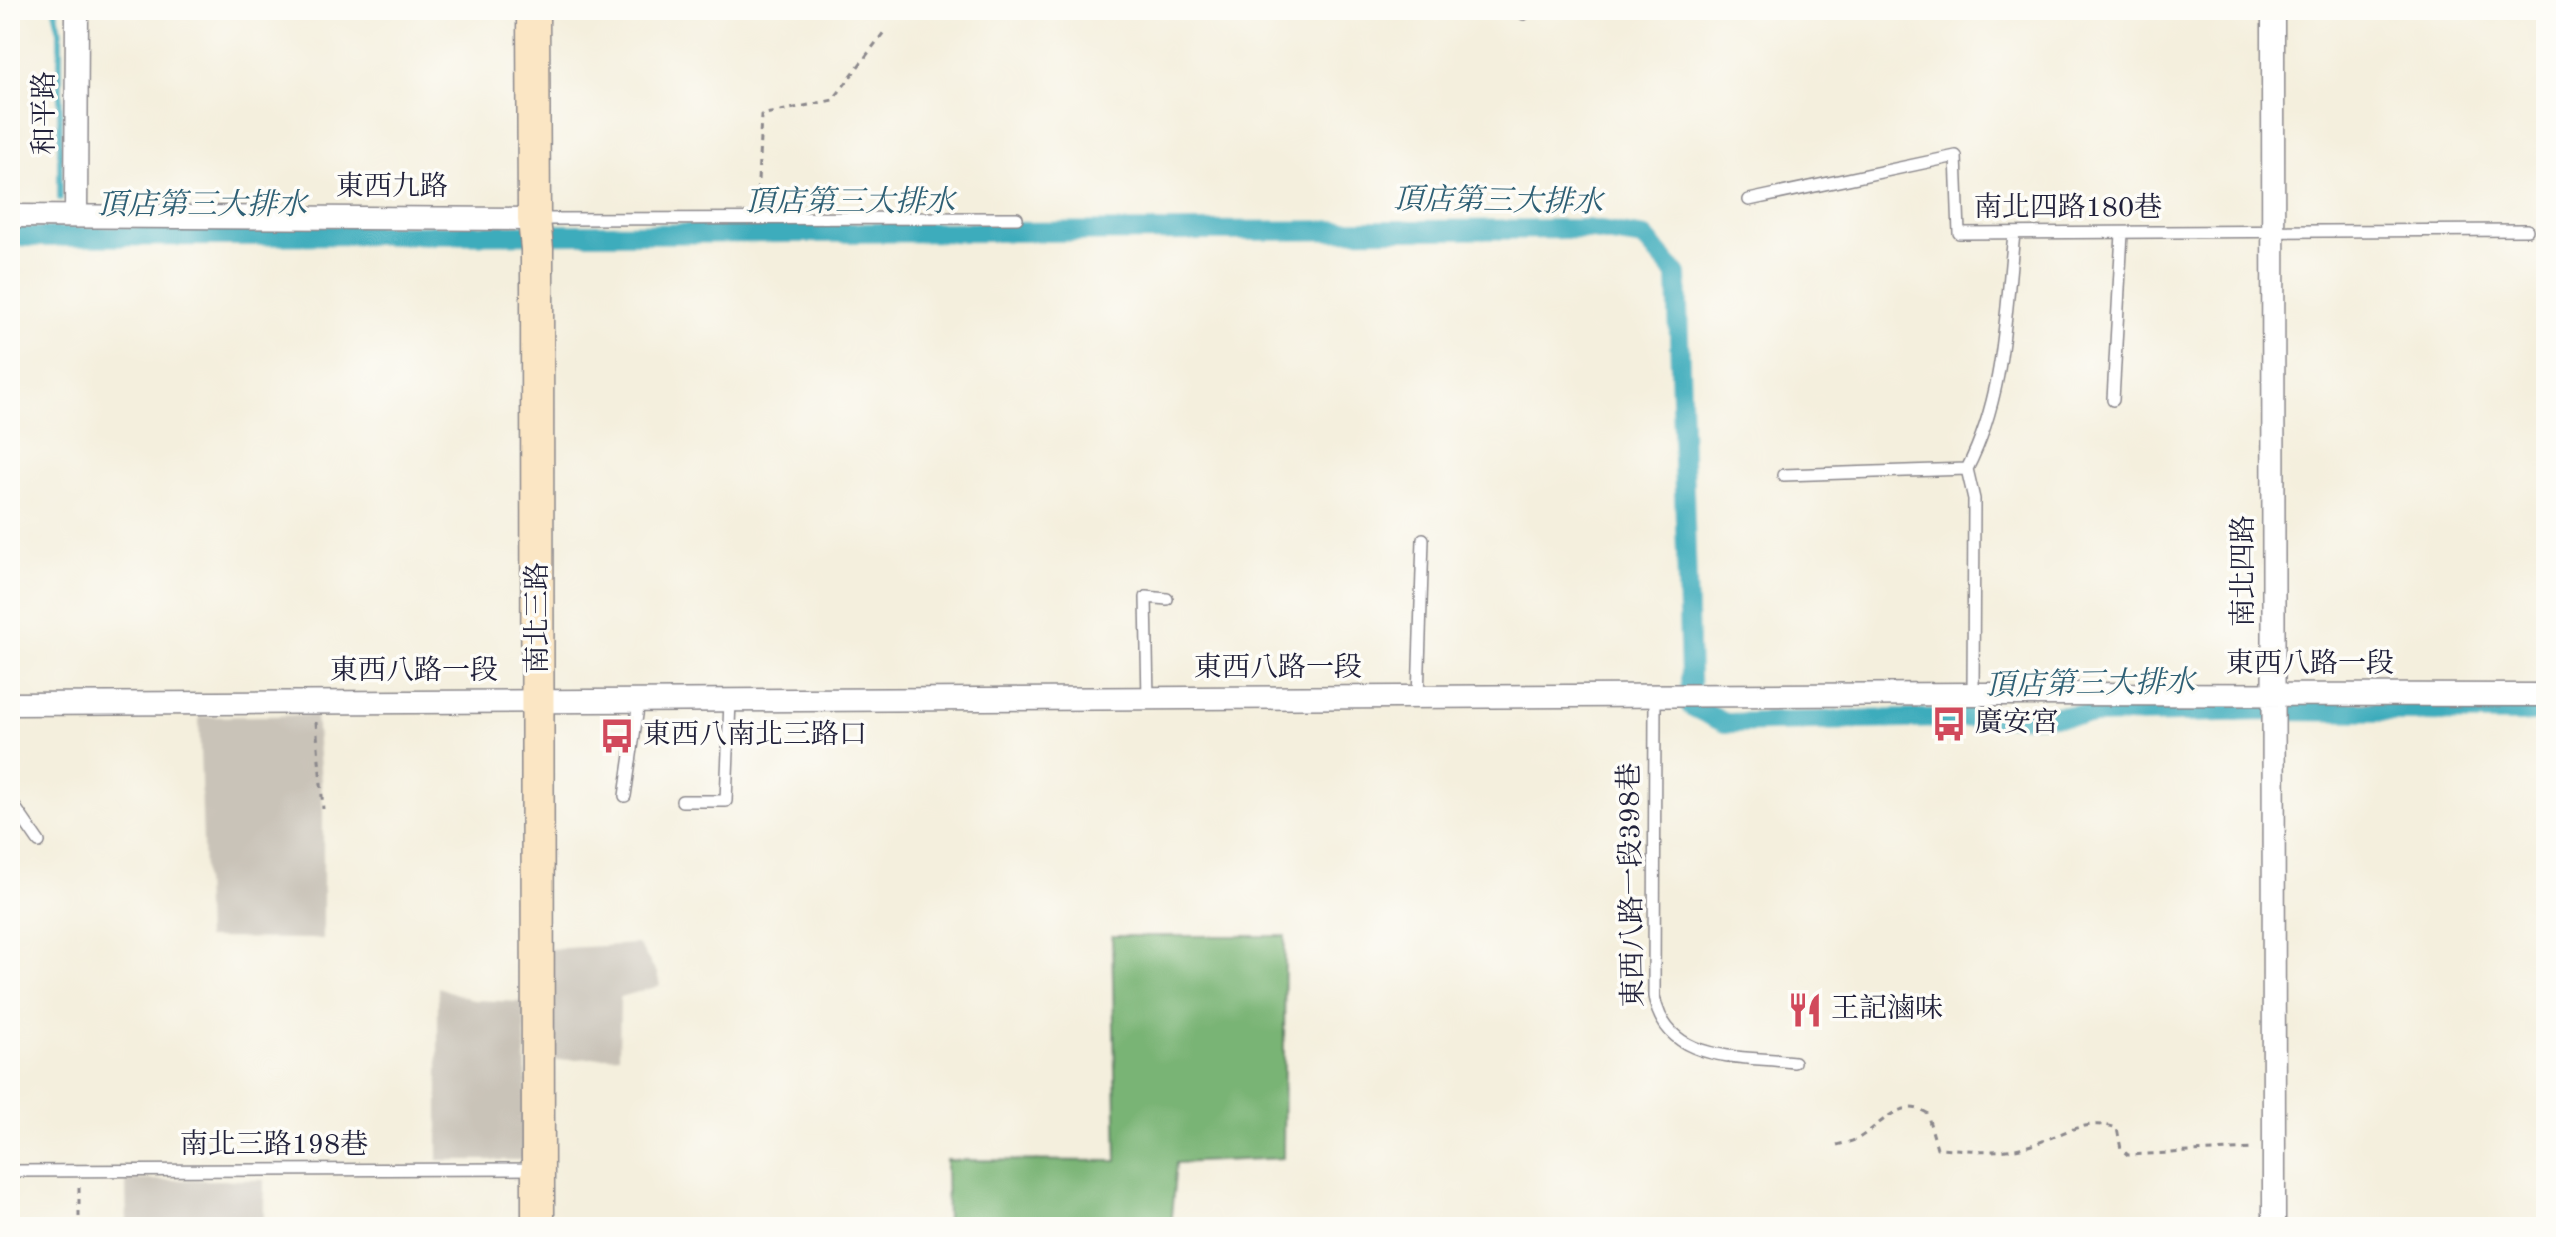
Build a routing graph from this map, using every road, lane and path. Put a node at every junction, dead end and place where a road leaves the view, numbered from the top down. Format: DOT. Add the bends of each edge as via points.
graph roads {
  1 [pos="77,10"];
  2 [pos="533,10"];
  3 [pos="2273,10"];
  4 [pos="884,32"];
  5 [pos="1749,200"];
  6 [pos="76,215"];
  7 [pos="10,216"];
  8 [pos="756,218"];
  9 [pos="1017,218"];
  10 [pos="2527,230"];
  11 [pos="2274,231"];
  12 [pos="2122,233"];
  13 [pos="536,234"];
  14 [pos="2014,234"];
  15 [pos="2113,400"];
  16 [pos="1967,469"];
  17 [pos="1783,475"];
  18 [pos="1423,539"];
  19 [pos="1167,599"];
  20 [pos="1973,694"];
  21 [pos="2275,695"];
  22 [pos="2546,695"];
  23 [pos="1655,698"];
  24 [pos="1418,699"];
  25 [pos="1148,700"];
  26 [pos="639,701"];
  27 [pos="730,701"];
  28 [pos="314,702"];
  29 [pos="539,702"];
  30 [pos="10,704"];
  31 [pos="625,796"];
  32 [pos="10,800"];
  33 [pos="682,801"];
  34 [pos="323,809"];
  35 [pos="39,842"];
  36 [pos="1794,1062"];
  37 [pos="1837,1145"];
  38 [pos="2273,1148"];
  39 [pos="537,1169"];
  40 [pos="10,1171"];
  41 [pos="78,1171"];
  42 [pos="79,1227"];
  43 [pos="538,1227"];
  44 [pos="2274,1227"];
  1 -- 6 [label="street, 和平路"];
  2 -- 13 [label="street, 南北三路"];
  3 -- 11 [label="street, 南北四路"];
  4 -- 8 [label="path" via="833,100 761,115"];
  5 -- 14 [label="lane, 南北四路180巷" via="1956,156 1959,233"];
  6 -- 7 [label="street, 東西九路"];
  6 -- 13 [label="street, 東西九路"];
  8 -- 9 [label="lane"];
  8 -- 13 [label="lane"];
  10 -- 11 [label="lane, 南北四路180巷"];
  11 -- 12 [label="lane, 南北四路180巷"];
  11 -- 21 [label="street, 南北四路"];
  12 -- 14 [label="lane, 南北四路180巷"];
  12 -- 15 [label="lane"];
  13 -- 29 [label="street, 南北三路"];
  14 -- 16 [label="lane" via="1995,401"];
  16 -- 17 [label="lane"];
  16 -- 20 [label="lane" via="1974,499"];
  18 -- 24 [label="lane"];
  19 -- 25 [label="lane" via="1146,597"];
  20 -- 21 [label="street, 東西八路一段"];
  20 -- 23 [label="street, 東西八路一段"];
  21 -- 22 [label="street, 東西八路一段"];
  21 -- 38 [label="street, 南北四路"];
  23 -- 24 [label="street, 東西八路一段"];
  23 -- 36 [label="lane, 東西八路一段398巷" via="1658,1017 1668,1033 1696,1050"];
  24 -- 25 [label="street, 東西八路一段"];
  25 -- 27 [label="street, 東西八路一段"];
  26 -- 27 [label="street, 東西八路一段"];
  26 -- 29 [label="street, 東西八路一段"];
  26 -- 31 [label="lane"];
  27 -- 33 [label="lane" via="726,801"];
  28 -- 29 [label="street, 東西八路一段"];
  28 -- 30 [label="street, 東西八路一段"];
  28 -- 34 [label="path"];
  29 -- 39 [label="street, 南北三路"];
  32 -- 35 [label="lane"];
  37 -- 38 [label="path" via="1857,1139 1906,1107 1917,1107 1927,1113 1937,1148 2023,1148 2069,1128 2105,1125 2117,1128 2121,1149 2128,1155"];
  38 -- 44 [label="street, 南北四路"];
  39 -- 41 [label="lane, 南北三路198巷"];
  39 -- 43 [label="street, 南北三路"];
  40 -- 41 [label="lane, 南北三路198巷"];
  41 -- 42 [label="path"];
}
